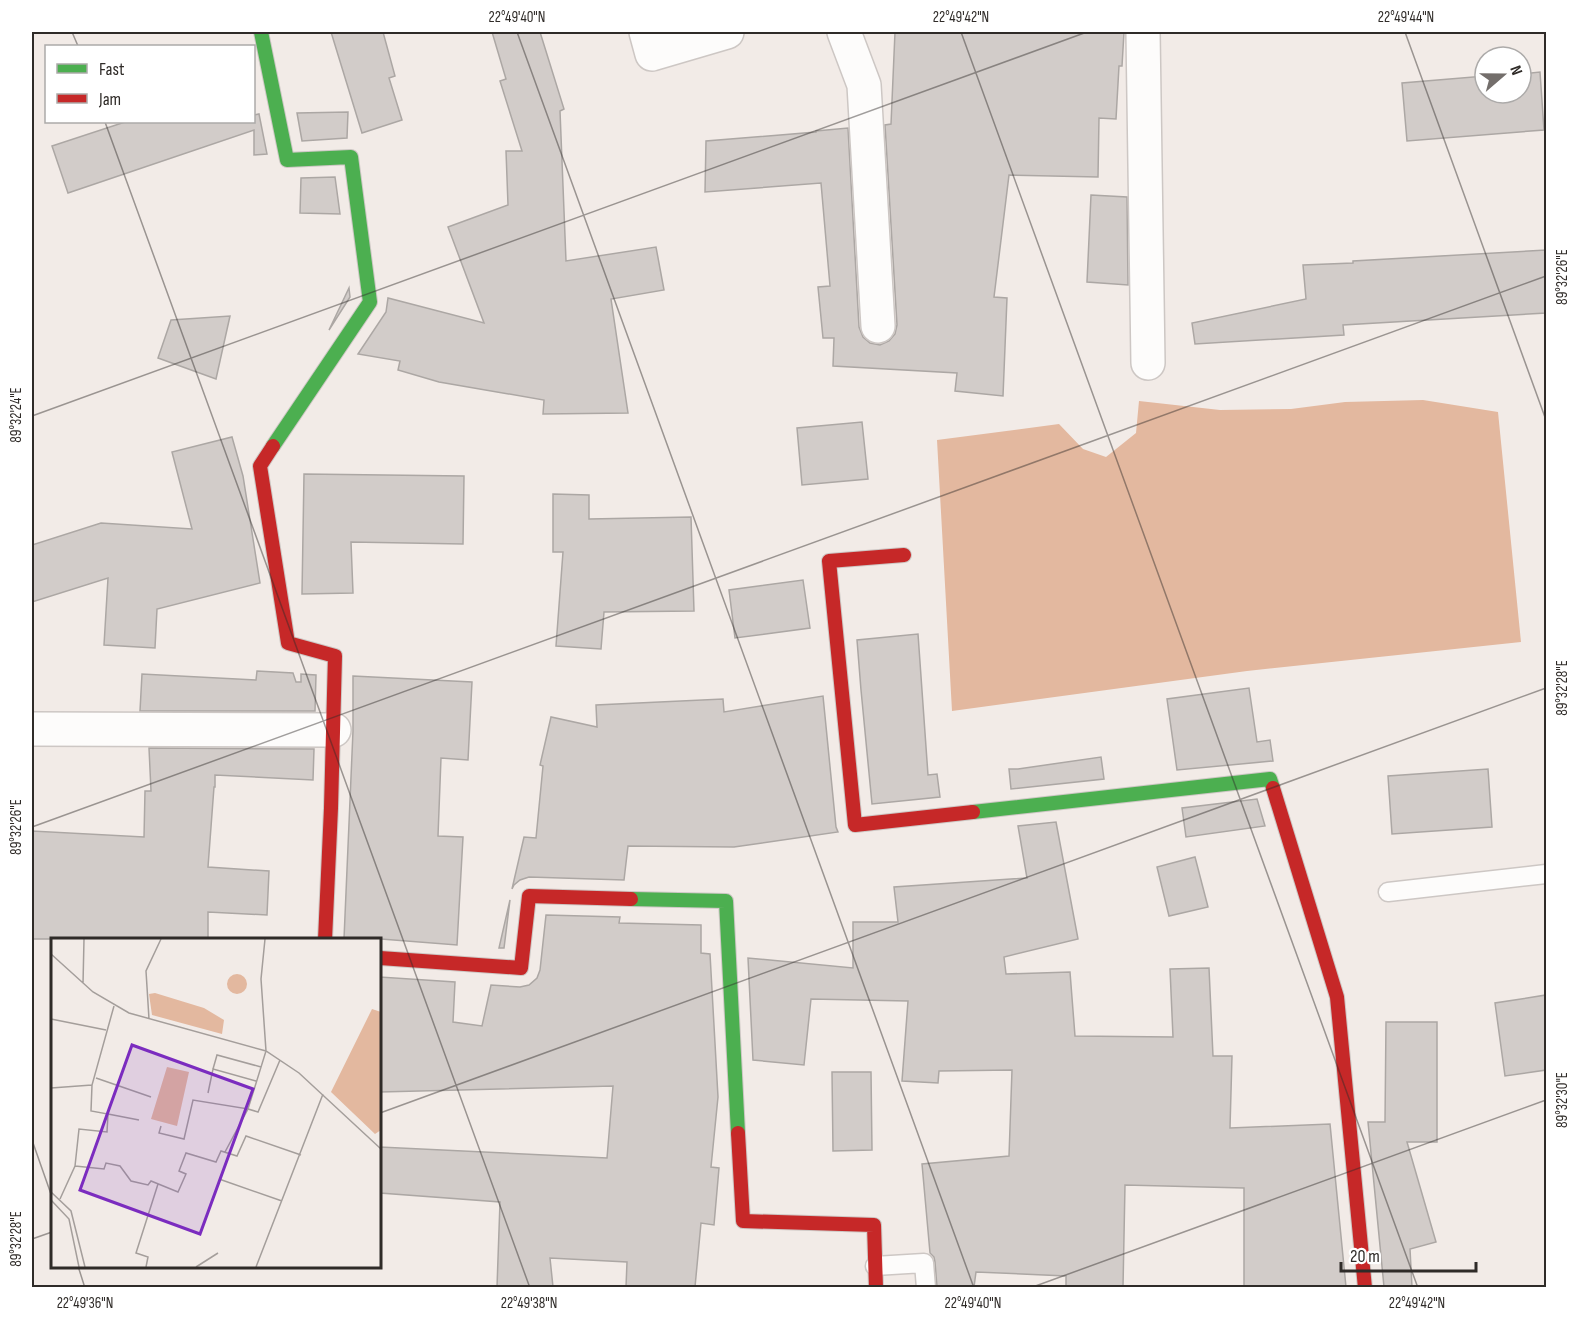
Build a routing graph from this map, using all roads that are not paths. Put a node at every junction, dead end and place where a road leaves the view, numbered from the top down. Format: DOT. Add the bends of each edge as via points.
graph roads {
  1 [pos="261,32"];
  2 [pos="646,32"];
  3 [pos="727,32"];
  4 [pos="844,32"];
  5 [pos="1143,32"];
  6 [pos="878,326"];
  7 [pos="1149,363"];
  8 [pos="904,555"];
  9 [pos="32,729"];
  10 [pos="334,730"];
  11 [pos="1546,874"];
  12 [pos="1388,892"];
  13 [pos="325,938"];
  14 [pos="381,958"];
  15 [pos="875,1266"];
  16 [pos="876,1287"];
  17 [pos="926,1287"];
  18 [pos="1365,1287"];
  1 -- 10 [label="street" via="287,160 351,157 370,302 260,466 288,643 335,656"];
  2 -- 3 [label="street" via="652,54"];
  4 -- 6 [label="street" via="864,85"];
  5 -- 7 [label="street"];
  8 -- 18 [label="street" via="829,561 855,825 1270,779 1337,997"];
  9 -- 10 [label="street"];
  10 -- 13 [label="street"];
  11 -- 12 [label="lane"];
  14 -- 15 [label="street" via="521,968 529,896 726,901 743,1221 874,1225"];
  15 -- 16 [label="street"];
  15 -- 17 [label="lane" via="924,1263"];
}
